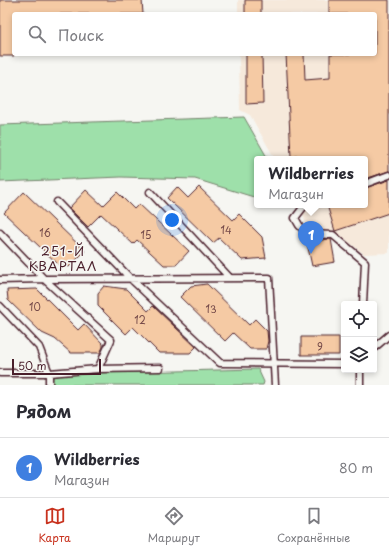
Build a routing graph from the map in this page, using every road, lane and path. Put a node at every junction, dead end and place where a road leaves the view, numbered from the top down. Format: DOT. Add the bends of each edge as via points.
graph roads {
  1 [pos="389,175"];
  2 [pos="368,183"];
  3 [pos="150,192"];
  4 [pos="57,202"];
  5 [pos="303,208"];
  6 [pos="0,233"];
  7 [pos="130,278"];
  8 [pos="230,278"];
  9 [pos="44,279"];
  10 [pos="0,280"];
  11 [pos="363,301"];
  12 [pos="0,306"];
  13 [pos="389,336"];
  14 [pos="377,346"];
  15 [pos="275,364"];
  16 [pos="341,364"];
  17 [pos="160,368"];
  18 [pos="98,369"];
  19 [pos="0,372"];
  20 [pos="49,372"];
  21 [pos="360,373"];
  22 [pos="49,385"];
  23 [pos="275,385"];
  24 [pos="360,385"];
  1 -- 2 [label="lane"];
  3 -- 8 [label="lane"];
  4 -- 7 [label="lane"];
  5 -- 11 [label="lane" via="295,218 307,234 333,235 365,262"];
  6 -- 9 [label="lane"];
  7 -- 8 [label="lane"];
  7 -- 9 [label="lane"];
  7 -- 15 [label="lane" via="220,363"];
  8 -- 15 [label="lane" via="269,278"];
  9 -- 10 [label="lane"];
  9 -- 18 [label="lane" via="111,340"];
  12 -- 20 [label="lane" via="39,347"];
  13 -- 14 [label="lane"];
  15 -- 16 [label="lane"];
  15 -- 23 [label="lane"];
  17 -- 18 [label="lane"];
  18 -- 20 [label="lane"];
  19 -- 20 [label="lane"];
  20 -- 22 [label="lane"];
  21 -- 24 [label="lane"];
}
